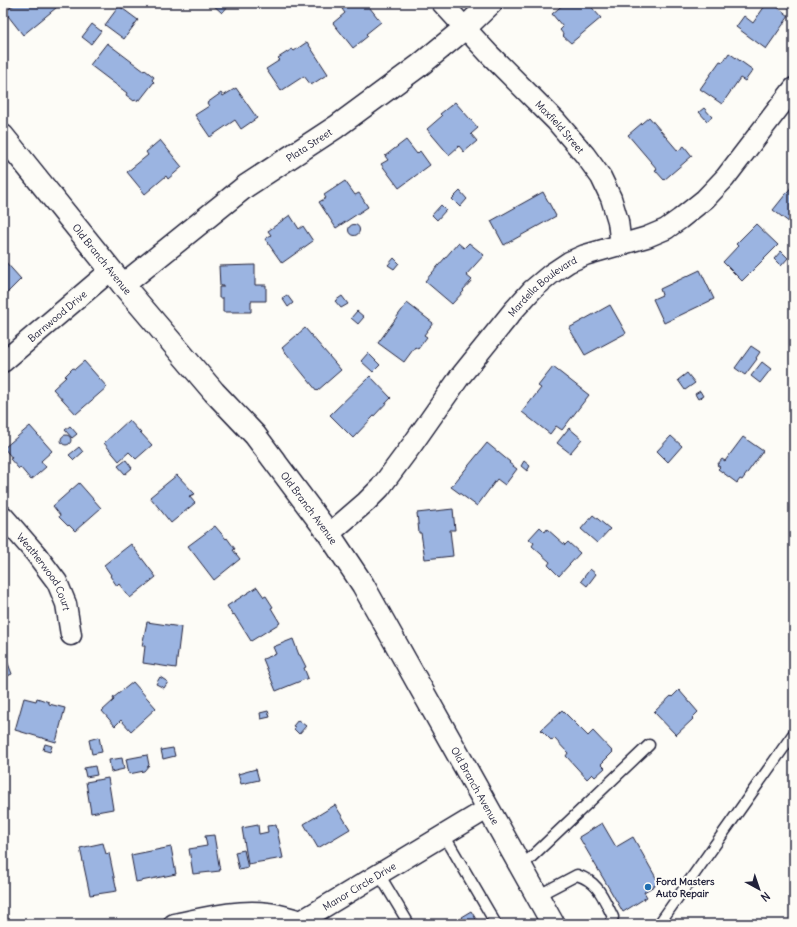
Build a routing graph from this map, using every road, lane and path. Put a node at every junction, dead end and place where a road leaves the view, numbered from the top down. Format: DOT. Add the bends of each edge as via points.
graph roads {
  1 [pos="442,3"];
  2 [pos="491,3"];
  3 [pos="465,28"];
  4 [pos="794,88"];
  5 [pos="3,136"];
  6 [pos="621,246"];
  7 [pos="117,277"];
  8 [pos="3,362"];
  9 [pos="3,516"];
  10 [pos="329,534"];
  11 [pos="71,635"];
  12 [pos="794,732"];
  13 [pos="649,746"];
  14 [pos="487,809"];
  15 [pos="444,835"];
  16 [pos="521,867"];
  17 [pos="379,874"];
  18 [pos="537,896"];
  19 [pos="300,922"];
  20 [pos="174,924"];
  21 [pos="409,924"];
  22 [pos="496,924"];
  23 [pos="552,924"];
  24 [pos="610,924"];
  25 [pos="658,924"];
  1 -- 3 [label="street, Maxfield Street"];
  2 -- 3 [label="main road, Plata Street"];
  3 -- 6 [label="street, Maxfield Street" via="556,121 601,177 618,222"];
  3 -- 7 [label="main road, Plata Street" via="336,127 246,186"];
  4 -- 6 [label="street, Mardella Boulevard" via="725,178 705,199 666,229"];
  5 -- 7 [label="main road, Old Branch Avenue"];
  6 -- 10 [label="street, Mardella Boulevard" via="569,262 532,290 459,378 380,488"];
  7 -- 8 [label="street, Barnwood Drive"];
  7 -- 10 [label="main road, Old Branch Avenue" via="214,392 255,435"];
  9 -- 11 [label="street, Weatherwood Court" via="56,582 66,604"];
  10 -- 14 [label="main road, Old Branch Avenue" via="363,585"];
  12 -- 25 [label="lane"];
  13 -- 16 [label="lane"];
  14 -- 15 [label="street, Manor Circle Drive"];
  14 -- 16 [label="main road, Old Branch Avenue"];
  15 -- 17 [label="street, Manor Circle Drive"];
  15 -- 22 [label="lane"];
  16 -- 18 [label="main road, Old Branch Avenue"];
  17 -- 19 [label="street, Manor Circle Drive"];
  17 -- 21 [label="lane"];
  18 -- 23 [label="main road, Old Branch Avenue"];
  18 -- 24 [label="lane" via="577,874 587,878 599,889 613,917"];
  19 -- 20 [label="street, Manor Circle Drive" via="268,913 248,912"];
}
